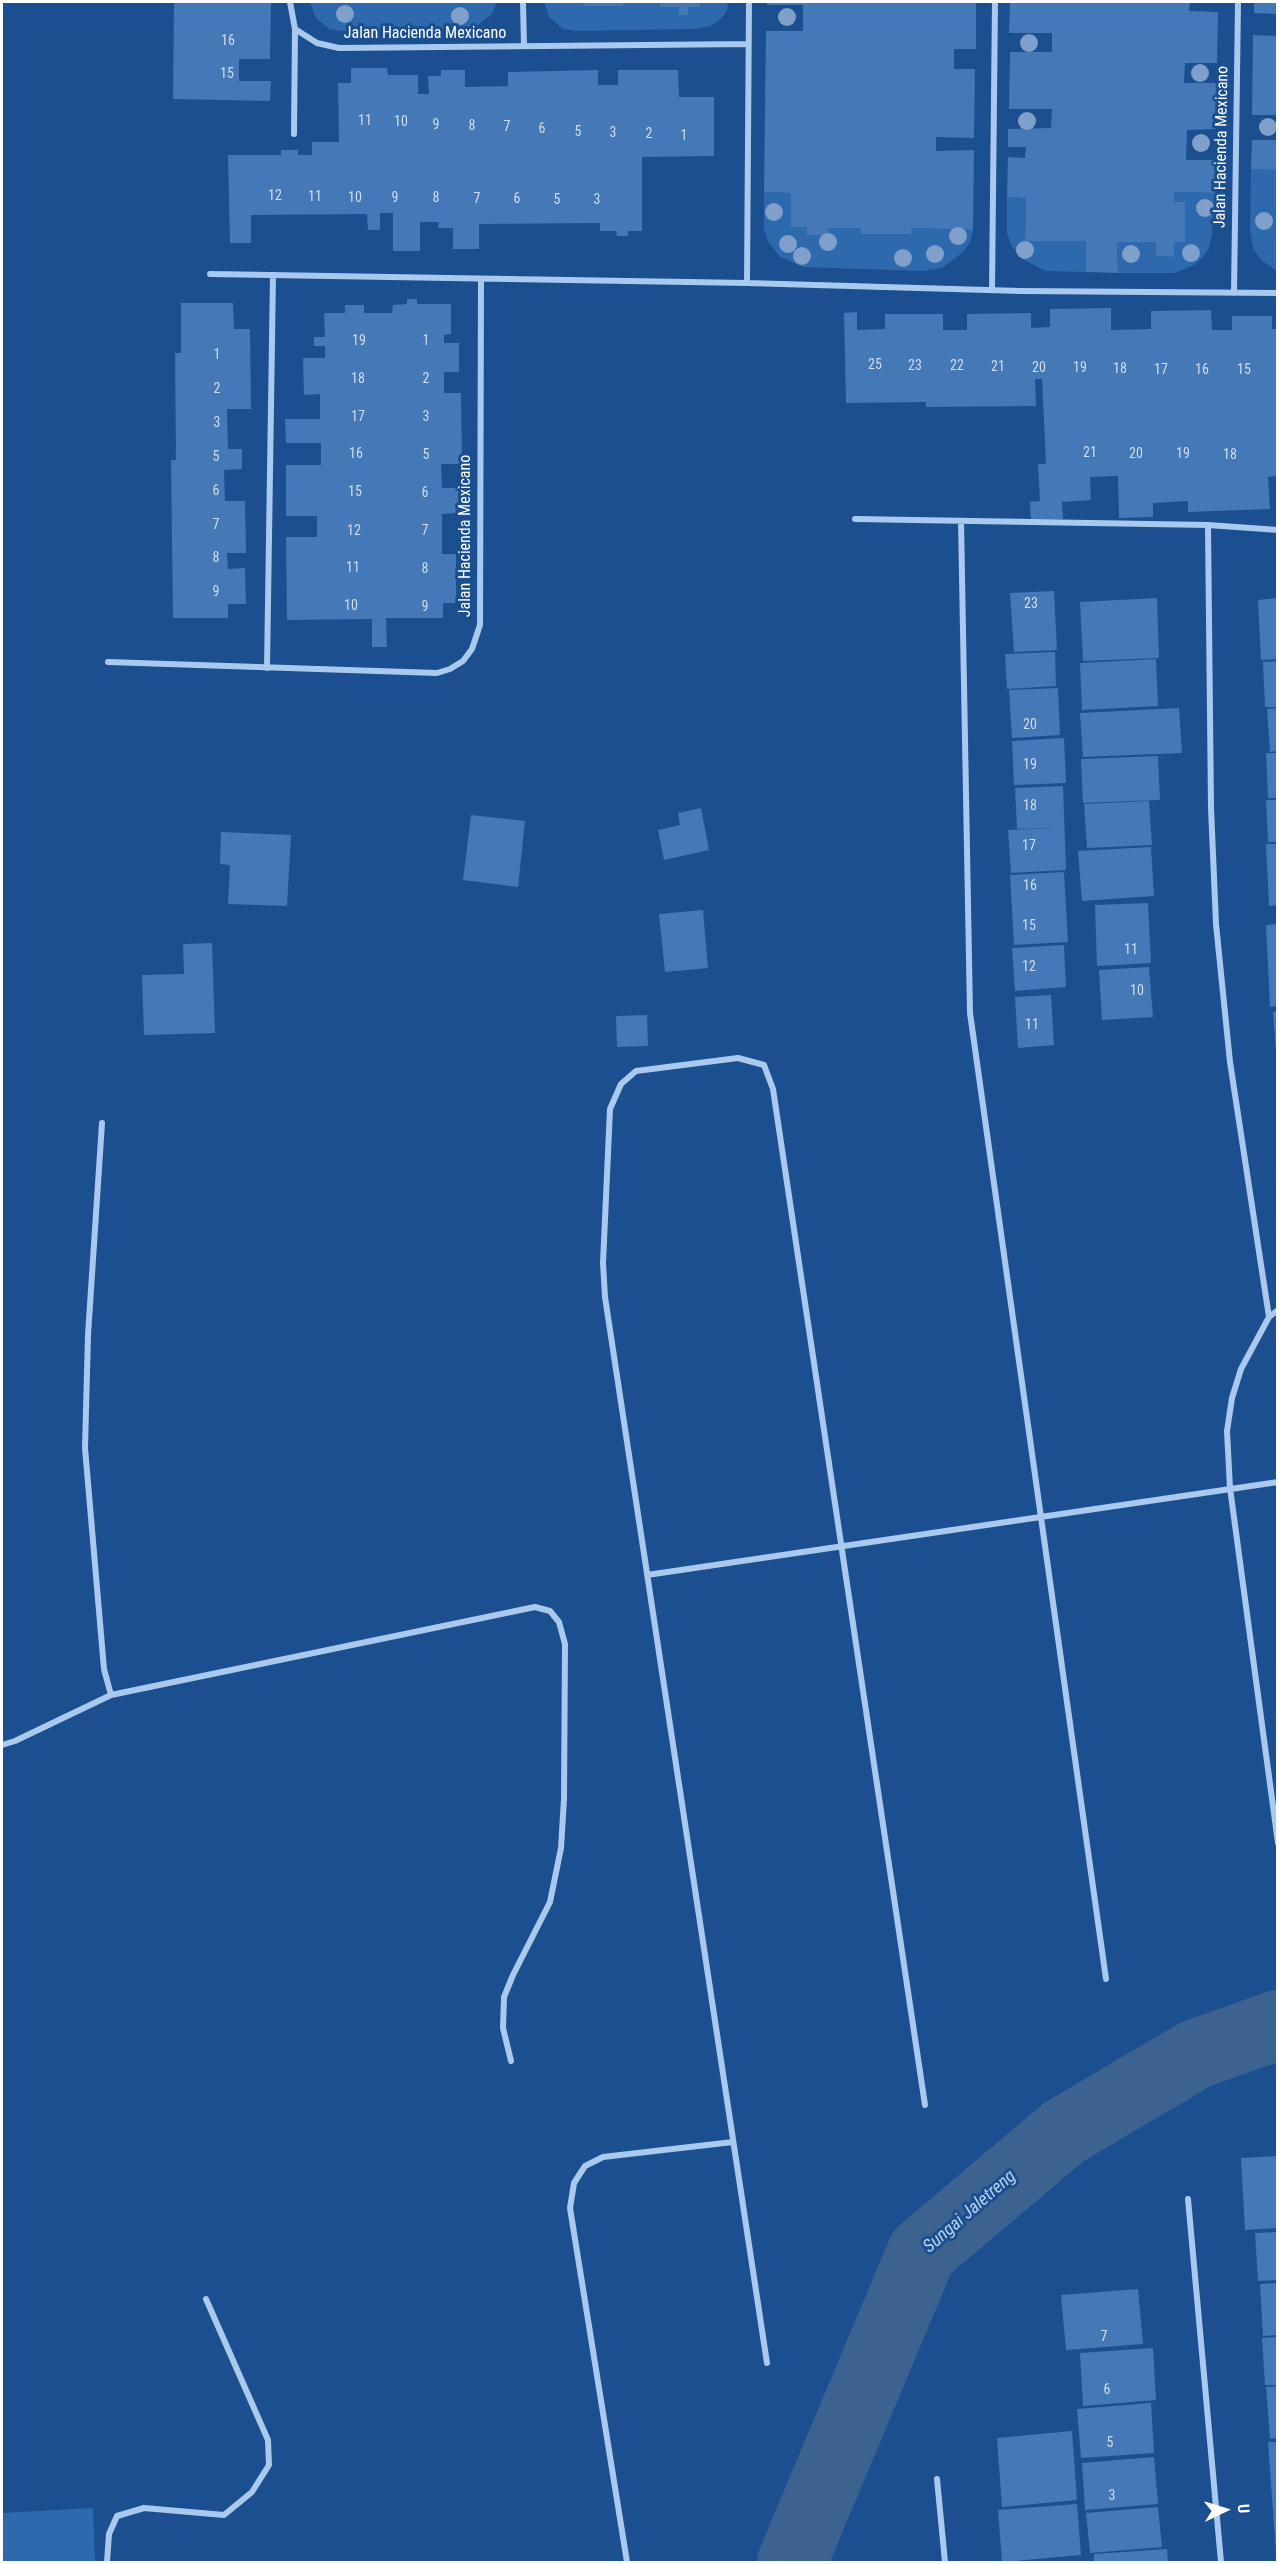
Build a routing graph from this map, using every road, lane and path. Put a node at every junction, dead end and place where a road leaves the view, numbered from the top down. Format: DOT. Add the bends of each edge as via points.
graph roads {
  1 [pos="290,2"];
  2 [pos="524,2"];
  3 [pos="749,2"];
  4 [pos="995,2"];
  5 [pos="1238,2"];
  6 [pos="296,29"];
  7 [pos="748,44"];
  8 [pos="524,46"];
  9 [pos="294,134"];
  10 [pos="210,274"];
  11 [pos="273,275"];
  12 [pos="481,280"];
  13 [pos="747,282"];
  14 [pos="992,290"];
  15 [pos="1234,293"];
  16 [pos="1278,293"];
  17 [pos="855,519"];
  18 [pos="961,520"];
  19 [pos="1208,525"];
  20 [pos="1278,531"];
  21 [pos="108,662"];
  22 [pos="267,668"];
  23 [pos="102,1123"];
  24 [pos="1278,1310"];
  25 [pos="1269,1317"];
  26 [pos="1278,1482"];
  27 [pos="1230,1488"];
  28 [pos="1041,1516"];
  29 [pos="841,1546"];
  30 [pos="647,1575"];
  31 [pos="111,1695"];
  32 [pos="2,1745"];
  33 [pos="1278,1844"];
  34 [pos="1106,1979"];
  35 [pos="511,2061"];
  36 [pos="925,2105"];
  37 [pos="733,2142"];
  38 [pos="1188,2199"];
  39 [pos="206,2299"];
  40 [pos="767,2363"];
  41 [pos="937,2479"];
  42 [pos="106,2562"];
  43 [pos="627,2562"];
  44 [pos="945,2562"];
  45 [pos="1221,2562"];
  1 -- 6 [label="street"];
  2 -- 8 [label="street, Jalan Hacienda Mexicano"];
  3 -- 7 [label="street"];
  4 -- 14 [label="street"];
  5 -- 15 [label="street, Jalan Hacienda Mexicano"];
  6 -- 8 [label="street, Jalan Hacienda Mexicano" via="316,44 339,48"];
  6 -- 9 [label="street"];
  7 -- 8 [label="street, Jalan Hacienda Mexicano"];
  7 -- 13 [label="street"];
  10 -- 11 [label="street"];
  11 -- 12 [label="street"];
  11 -- 22 [label="street"];
  12 -- 13 [label="street"];
  12 -- 22 [label="street, Jalan Hacienda Mexicano" via="480,625 472,649 457,665 437,673"];
  13 -- 14 [label="street"];
  14 -- 15 [label="street"];
  15 -- 16 [label="street"];
  17 -- 18 [label="street"];
  18 -- 19 [label="street"];
  18 -- 28 [label="street" via="970,1013"];
  19 -- 20 [label="street"];
  19 -- 25 [label="street" via="1216,924 1230,1062"];
  21 -- 22 [label="street, Jalan Hacienda Mexicano"];
  23 -- 31 [label="street" via="85,1448 104,1669"];
  24 -- 25 [label="street"];
  25 -- 27 [label="street" via="1241,1369 1232,1398 1227,1431"];
  26 -- 27 [label="street"];
  27 -- 28 [label="street"];
  27 -- 33 [label="street"];
  28 -- 29 [label="street"];
  28 -- 34 [label="street"];
  29 -- 30 [label="street"];
  29 -- 30 [label="street" via="773,1089 764,1065 738,1058 636,1071 621,1084 610,1109 603,1263"];
  29 -- 36 [label="street"];
  30 -- 37 [label="street"];
  31 -- 32 [label="street"];
  31 -- 35 [label="street" via="536,1607 550,1611 559,1622 565,1644 561,1848 550,1902 504,1997 503,2028"];
  37 -- 40 [label="street"];
  37 -- 43 [label="street" via="603,2157 585,2166 574,2183 570,2208"];
  38 -- 45 [label="street"];
  39 -- 42 [label="street" via="268,2440 269,2465 252,2492 224,2514 144,2508 117,2516 109,2534"];
  41 -- 44 [label="street"];
}
